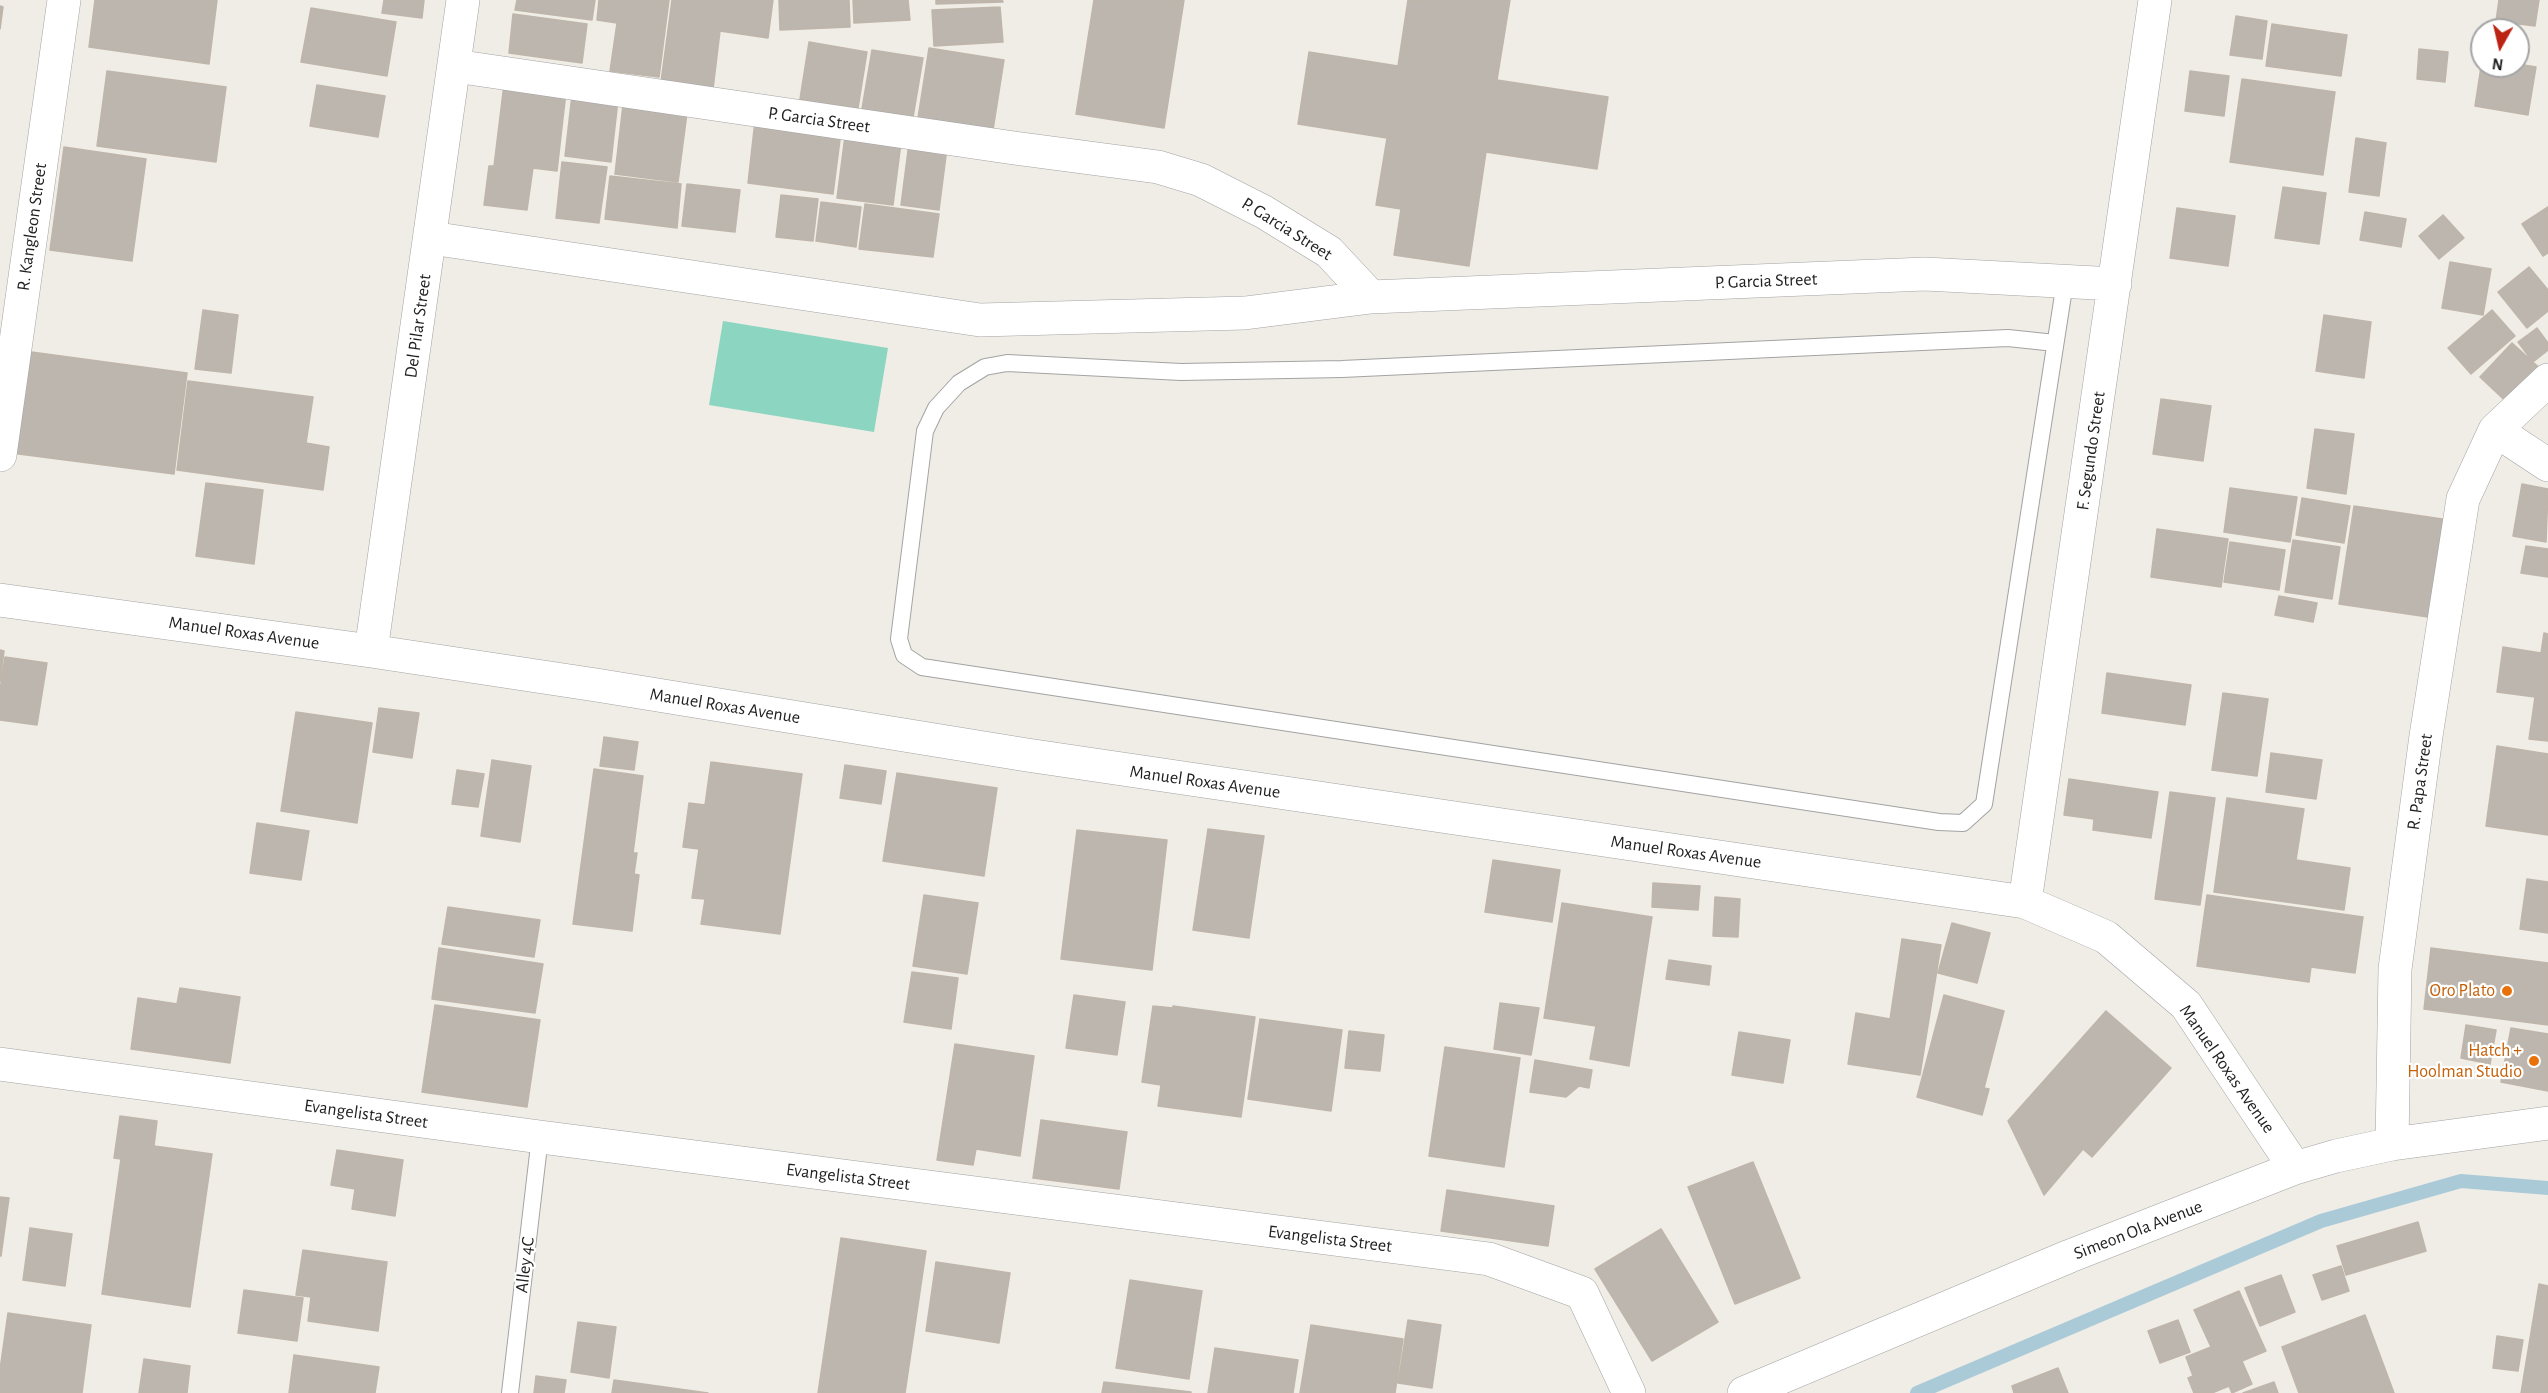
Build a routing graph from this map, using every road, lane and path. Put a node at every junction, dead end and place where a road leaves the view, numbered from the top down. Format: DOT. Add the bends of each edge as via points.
graph roads {
  1 [pos="64,0"];
  2 [pos="463,0"];
  3 [pos="2155,0"];
  4 [pos="455,66"];
  5 [pos="431,238"];
  6 [pos="2065,282"];
  7 [pos="2115,284"];
  8 [pos="1371,297"];
  9 [pos="2055,343"];
  10 [pos="2548,380"];
  11 [pos="2495,430"];
  12 [pos="0,455"];
  13 [pos="2548,465"];
  14 [pos="0,600"];
  15 [pos="371,651"];
  16 [pos="2025,902"];
  17 [pos="0,1064"];
  18 [pos="2548,1123"];
  19 [pos="540,1137"];
  20 [pos="2392,1144"];
  21 [pos="2295,1168"];
  22 [pos="510,1393"];
  23 [pos="1629,1393"];
  24 [pos="1744,1393"];
  1 -- 12 [label="street, R. Kangleon Street"];
  2 -- 4 [label="street, Del Pilar Street"];
  3 -- 7 [label="street, F. Segundo Street"];
  4 -- 5 [label="street, Del Pilar Street"];
  4 -- 8 [label="street, P. Garcia Street" via="1158,167 1201,180 1264,212 1329,252"];
  5 -- 8 [label="street" via="980,320 1245,313"];
  5 -- 15 [label="street, Del Pilar Street"];
  6 -- 7 [label="street, P. Garcia Street"];
  6 -- 8 [label="street, P. Garcia Street" via="1925,274"];
  6 -- 9 [label="lane"];
  7 -- 16 [label="street, F. Segundo Street"];
  9 -- 9 [label="lane" via="1984,804 1963,823 922,667 904,655 899,639 926,431 936,408 959,383 985,367 1007,363 1181,372 1342,369 2008,338"];
  10 -- 11 [label="street"];
  11 -- 13 [label="street"];
  11 -- 20 [label="street, R. Papa Street" via="2463,499 2426,736 2395,969"];
  14 -- 15 [label="street, Manuel Roxas Avenue"];
  15 -- 16 [label="street, Manuel Roxas Avenue" via="1039,757"];
  16 -- 21 [label="street, Manuel Roxas Avenue" via="2106,937 2186,1005"];
  17 -- 19 [label="street, Evangelista Street"];
  18 -- 20 [label="street, Simeon Ola Avenue"];
  19 -- 22 [label="lane, Alley 4C"];
  19 -- 23 [label="street, Evangelista Street" via="1489,1259 1582,1293"];
  20 -- 21 [label="street, Simeon Ola Avenue"];
  21 -- 24 [label="street, Simeon Ola Avenue" via="2070,1256"];
}
